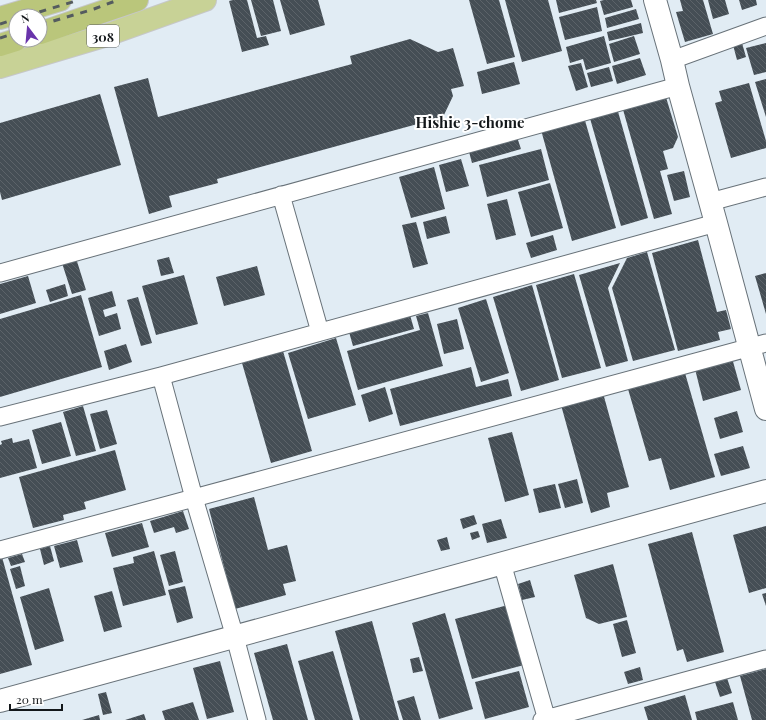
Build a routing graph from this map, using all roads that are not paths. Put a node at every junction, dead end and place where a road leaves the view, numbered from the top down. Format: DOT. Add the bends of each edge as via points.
graph roads {
  1 [pos="60,0"];
  2 [pos="137,0"];
  3 [pos="205,0"];
  4 [pos="655,0"];
  5 [pos="0,18"];
  6 [pos="766,26"];
  7 [pos="48,30"];
  8 [pos="672,60"];
  9 [pos="0,67"];
  10 [pos="678,86"];
  11 [pos="766,187"];
  12 [pos="281,195"];
  13 [pos="710,202"];
  14 [pos="716,223"];
  15 [pos="0,273"];
  16 [pos="320,332"];
  17 [pos="758,346"];
  18 [pos="161,376"];
  19 [pos="766,409"];
  20 [pos="0,417"];
  21 [pos="766,491"];
  22 [pos="194,498"];
  23 [pos="0,550"];
  24 [pos="502,563"];
  25 [pos="235,637"];
  26 [pos="766,659"];
  27 [pos="0,701"];
  28 [pos="257,720"];
  29 [pos="545,720"];
  1 -- 5 [label="highway"];
  2 -- 7 [label="highway"];
  3 -- 9 [label="highway, 308" via="104,36"];
  4 -- 8 [label="street"];
  6 -- 8 [label="street"];
  8 -- 10 [label="street"];
  10 -- 12 [label="street"];
  10 -- 13 [label="street"];
  11 -- 13 [label="street"];
  12 -- 15 [label="street"];
  12 -- 16 [label="street"];
  13 -- 14 [label="street"];
  14 -- 16 [label="street"];
  14 -- 17 [label="street"];
  16 -- 18 [label="street"];
  17 -- 19 [label="street"];
  17 -- 22 [label="street"];
  18 -- 20 [label="street"];
  18 -- 22 [label="street"];
  21 -- 24 [label="street"];
  22 -- 23 [label="street"];
  22 -- 25 [label="street"];
  24 -- 25 [label="street"];
  24 -- 29 [label="street"];
  25 -- 27 [label="street"];
  25 -- 28 [label="street"];
  26 -- 29 [label="street"];
}
